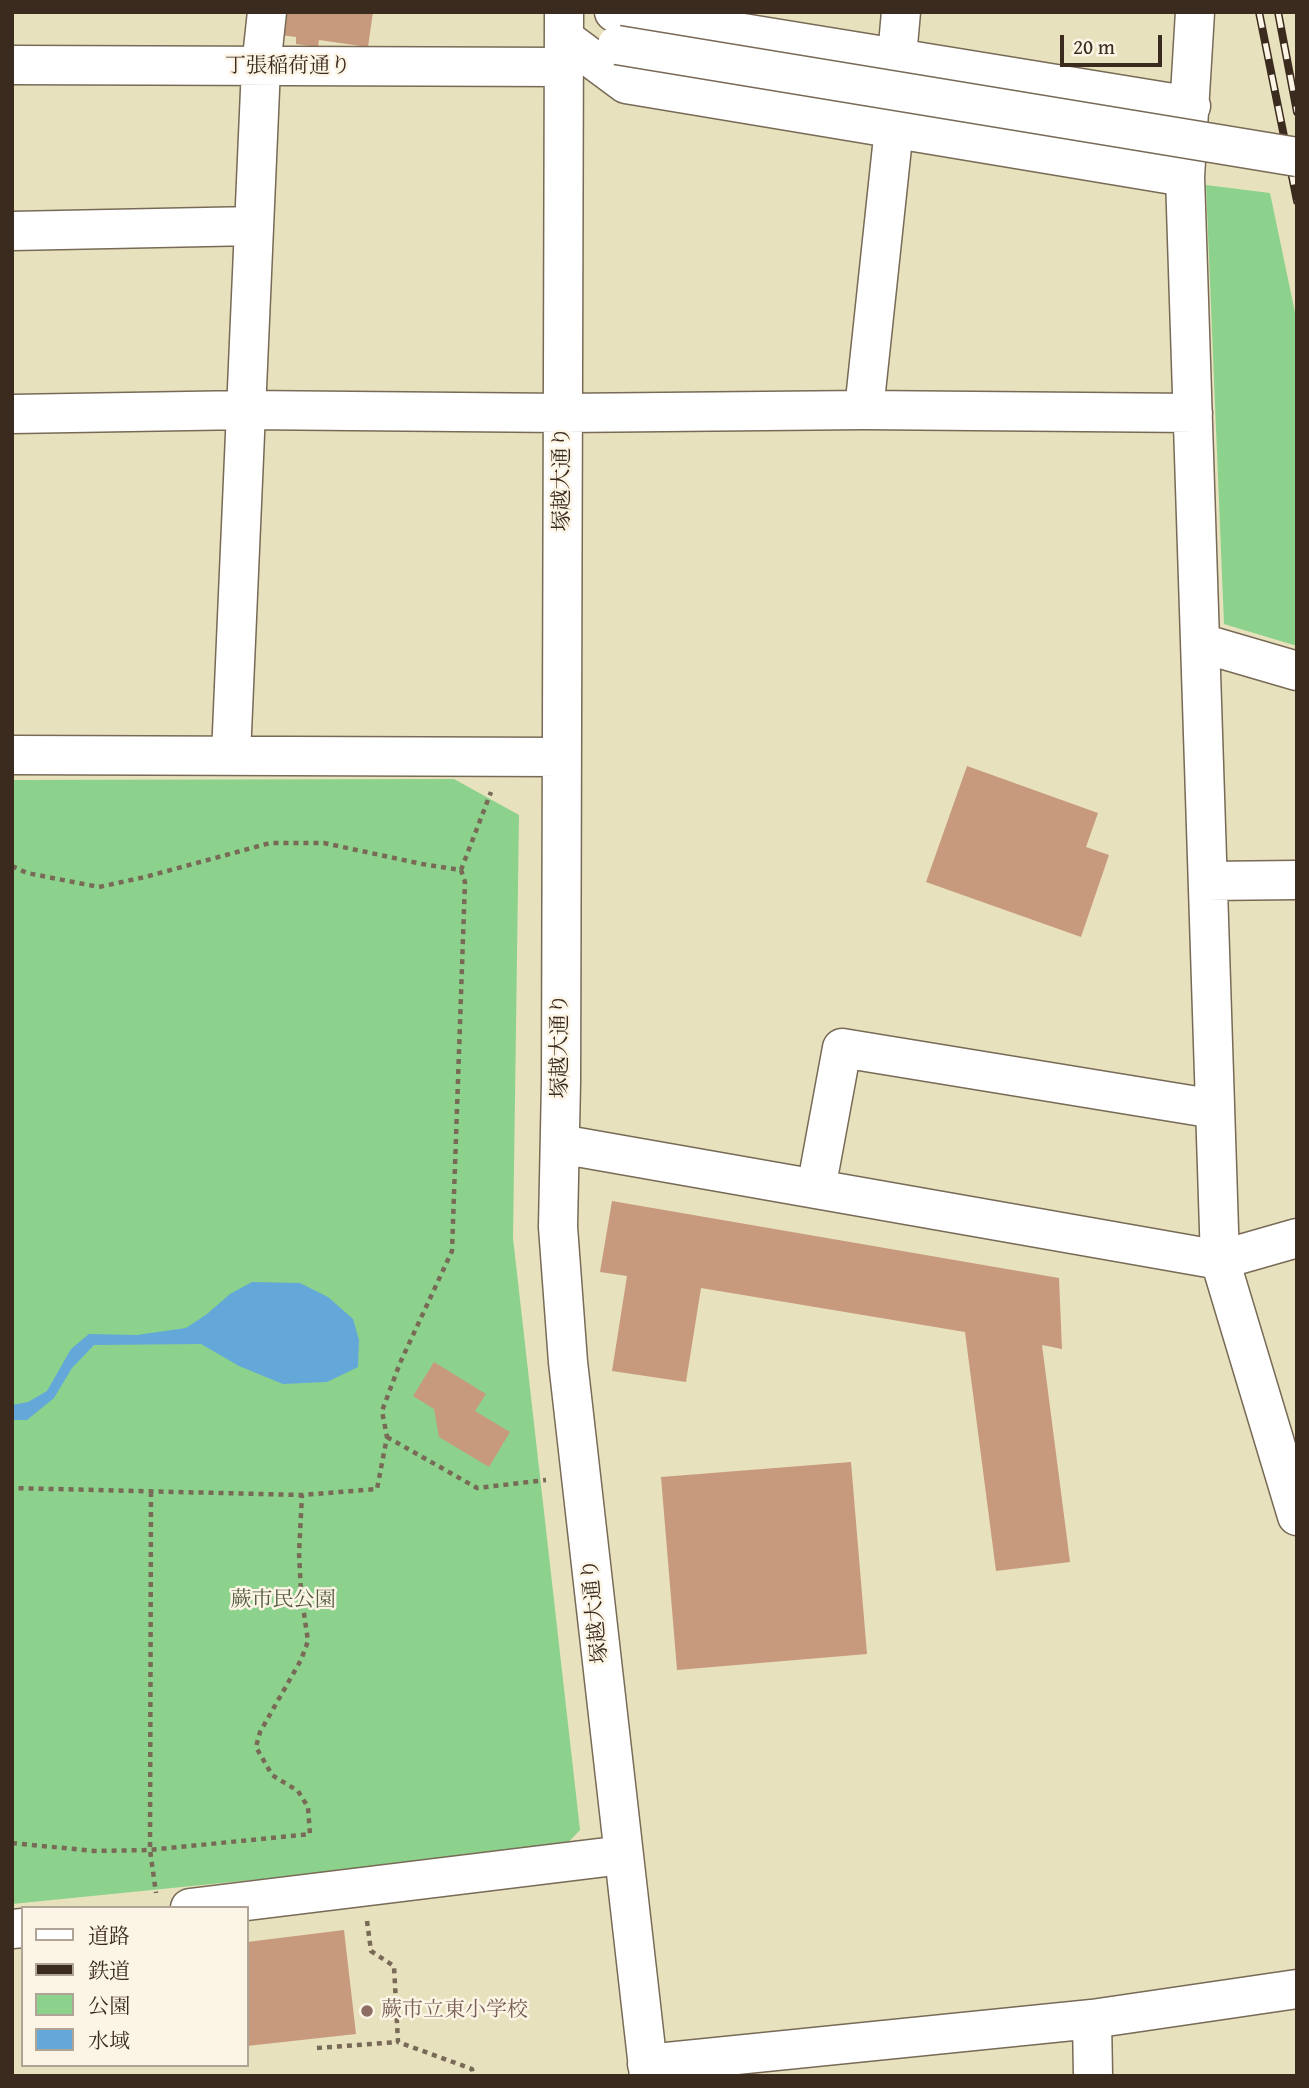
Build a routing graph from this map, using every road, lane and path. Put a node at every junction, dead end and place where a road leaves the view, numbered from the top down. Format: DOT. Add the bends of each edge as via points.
graph roads {
  1 [pos="267,12"];
  2 [pos="901,12"];
  3 [pos="1195,12"];
  4 [pos="612,23"];
  5 [pos="564,39"];
  6 [pos="897,57"];
  7 [pos="12,65"];
  8 [pos="261,67"];
  9 [pos="1191,106"];
  10 [pos="894,128"];
  11 [pos="1297,157"];
  12 [pos="1185,177"];
  13 [pos="254,226"];
  14 [pos="12,231"];
  15 [pos="246,410"];
  16 [pos="863,410"];
  17 [pos="564,413"];
  18 [pos="1193,413"];
  19 [pos="12,414"];
  20 [pos="1201,643"];
  21 [pos="1297,671"];
  22 [pos="12,755"];
  23 [pos="231,755"];
  24 [pos="561,757"];
  25 [pos="496,780"];
  26 [pos="12,866"];
  27 [pos="461,870"];
  28 [pos="1297,880"];
  29 [pos="1208,881"];
  30 [pos="1215,1109"];
  31 [pos="560,1144"];
  32 [pos="816,1189"];
  33 [pos="1297,1238"];
  34 [pos="1220,1260"];
  35 [pos="387,1437"];
  36 [pos="1287,1445"];
  37 [pos="582,1476"];
  38 [pos="12,1488"];
  39 [pos="151,1492"];
  40 [pos="302,1495"];
  41 [pos="1297,1516"];
  42 [pos="12,1843"];
  43 [pos="150,1850"];
  44 [pos="623,1854"];
  45 [pos="362,1886"];
  46 [pos="173,1902"];
  47 [pos="1297,1989"];
  48 [pos="1091,2019"];
  49 [pos="398,2042"];
  50 [pos="317,2048"];
  51 [pos="648,2070"];
  52 [pos="473,2076"];
  53 [pos="1093,2076"];
  1 -- 8 [label="street"];
  2 -- 6 [label="street"];
  3 -- 9 [label="street"];
  4 -- 5 [label="street, 丁張稲荷通り"];
  4 -- 6 [label="street"];
  4 -- 11 [label="street, bridge"];
  5 -- 8 [label="street, 丁張稲荷通り"];
  5 -- 10 [label="street" via="626,84"];
  5 -- 17 [label="street, 塚越大通り"];
  6 -- 9 [label="street"];
  7 -- 8 [label="street, 丁張稲荷通り"];
  8 -- 13 [label="street"];
  9 -- 12 [label="street"];
  10 -- 12 [label="street"];
  10 -- 16 [label="street"];
  12 -- 18 [label="street"];
  13 -- 14 [label="street"];
  13 -- 15 [label="street"];
  15 -- 17 [label="street"];
  15 -- 19 [label="street"];
  15 -- 23 [label="street"];
  16 -- 17 [label="street"];
  16 -- 18 [label="street"];
  17 -- 24 [label="street, 塚越大通り"];
  18 -- 20 [label="street"];
  20 -- 21 [label="street"];
  20 -- 29 [label="street"];
  22 -- 23 [label="street"];
  23 -- 24 [label="street"];
  24 -- 31 [label="street, 塚越大通り"];
  25 -- 27 [label="path"];
  26 -- 27 [label="path" via="99,887 270,843 324,843"];
  27 -- 35 [label="path" via="466,882 452,1251 382,1411"];
  28 -- 29 [label="street"];
  29 -- 30 [label="street"];
  30 -- 32 [label="street" via="842,1048"];
  30 -- 34 [label="street"];
  31 -- 32 [label="street"];
  31 -- 37 [label="street, 塚越大通り" via="558,1227"];
  32 -- 34 [label="street"];
  33 -- 34 [label="street"];
  34 -- 36 [label="street"];
  35 -- 37 [label="path" via="477,1488"];
  35 -- 40 [label="path" via="377,1489"];
  36 -- 41 [label="street"];
  37 -- 44 [label="street, 塚越大通り"];
  38 -- 39 [label="path"];
  39 -- 40 [label="path"];
  39 -- 43 [label="path"];
  40 -- 43 [label="path" via="299,1567 308,1642 256,1747 272,1775 298,1791 308,1807 310,1834"];
  42 -- 43 [label="path" via="94,1851"];
  43 -- 46 [label="path"];
  44 -- 45 [label="street"];
  44 -- 51 [label="street, 塚越大通り"];
  45 -- 46 [label="street"];
  45 -- 49 [label="path" via="371,1951 394,1966"];
  47 -- 48 [label="street"];
  48 -- 51 [label="street"];
  48 -- 53 [label="street"];
  49 -- 50 [label="path"];
  49 -- 52 [label="path" via="472,2069"];
}
